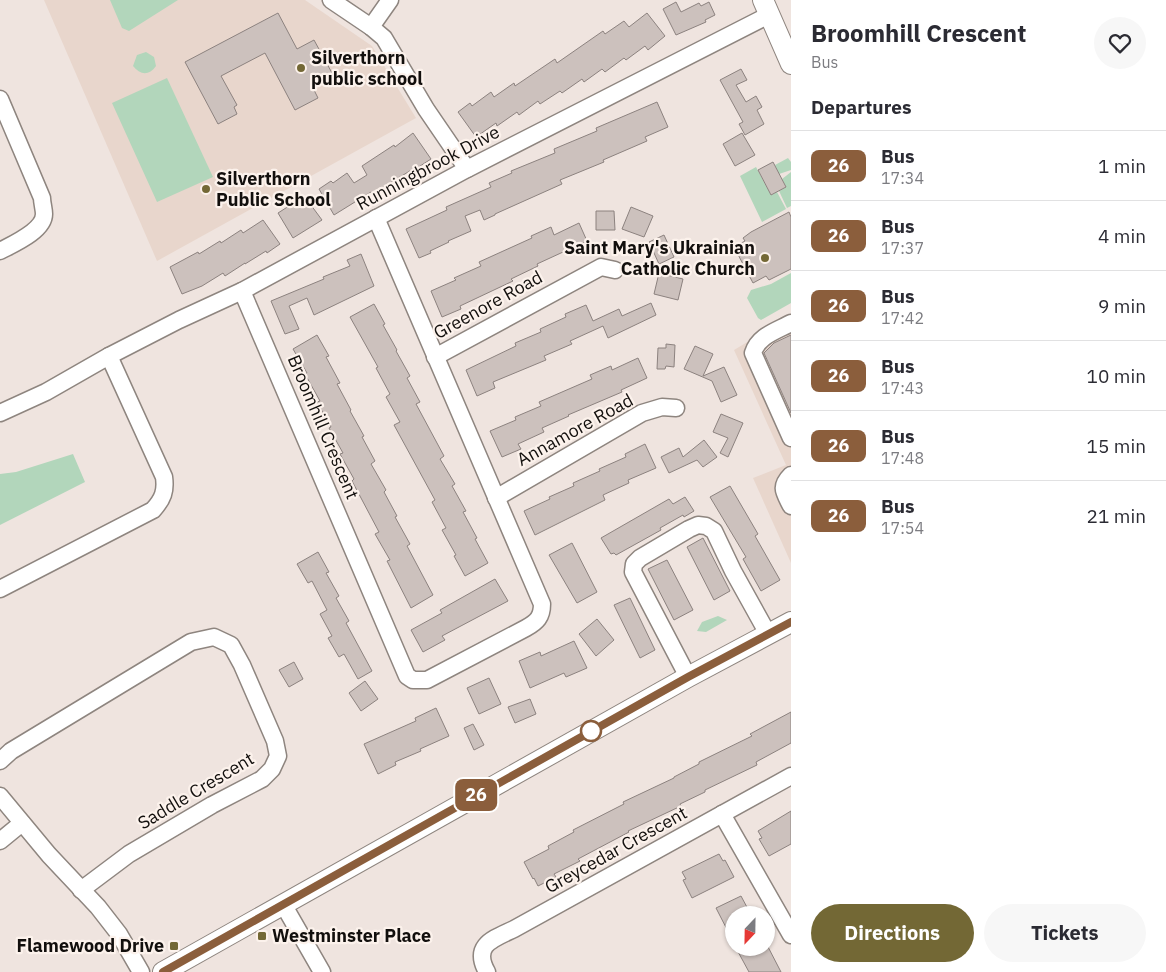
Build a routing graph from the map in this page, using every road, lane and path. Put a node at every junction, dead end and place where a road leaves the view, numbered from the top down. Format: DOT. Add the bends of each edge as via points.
graph roads {
  1 [pos="331,0"];
  2 [pos="390,0"];
  3 [pos="766,8"];
  4 [pos="371,27"];
  5 [pos="791,64"];
  6 [pos="0,99"];
  7 [pos="466,169"];
  8 [pos="376,218"];
  9 [pos="0,251"];
  10 [pos="615,270"];
  11 [pos="242,291"];
  12 [pos="791,323"];
  13 [pos="109,356"];
  14 [pos="435,357"];
  15 [pos="676,408"];
  16 [pos="0,413"];
  17 [pos="791,438"];
  18 [pos="791,475"];
  19 [pos="496,498"];
  20 [pos="791,506"];
  21 [pos="0,589"];
  22 [pos="791,622"];
  23 [pos="768,634"];
  24 [pos="688,677"];
  25 [pos="0,761"];
  26 [pos="791,776"];
  27 [pos="0,796"];
  28 [pos="722,814"];
  29 [pos="22,823"];
  30 [pos="0,842"];
  31 [pos="81,890"];
  32 [pos="283,904"];
  33 [pos="791,935"];
  34 [pos="141,972"];
  35 [pos="163,972"];
  36 [pos="322,972"];
  37 [pos="487,972"];
  1 -- 4 [label="street"];
  2 -- 4 [label="street"];
  3 -- 5 [label="main road"];
  3 -- 7 [label="street, Runningbrook Drive"];
  4 -- 7 [label="street" via="384,38"];
  6 -- 9 [label="street" via="42,198 44,214 42,224"];
  7 -- 8 [label="street, Runningbrook Drive"];
  8 -- 11 [label="street, Runningbrook Drive"];
  8 -- 14 [label="street, Broomhill Crescent"];
  10 -- 14 [label="street, Greenore Road" via="601,267"];
  11 -- 13 [label="street, Runningbrook Drive"];
  11 -- 19 [label="street, Broomhill Crescent" via="403,667 412,680 427,680 536,623 540,617 542,604"];
  12 -- 17 [label="street" via="762,338 753,353"];
  13 -- 16 [label="street, Runningbrook Drive" via="46,392"];
  13 -- 21 [label="street" via="164,477 166,488 161,501 153,510"];
  14 -- 19 [label="street, Broomhill Crescent"];
  15 -- 19 [label="street, Annamore Road" via="662,407 642,413"];
  18 -- 20 [label="street" via="784,482 783,489"];
  22 -- 23 [label="main road"];
  23 -- 24 [label="main road"];
  23 -- 24 [label="street" via="714,531 698,525 689,528 640,558 634,564 633,572"];
  24 -- 32 [label="main road"];
  25 -- 31 [label="street, Saddle Crescent" via="10,751 191,642 214,637 231,645 275,741 278,756 272,769 262,779 130,854"];
  26 -- 28 [label="street, Greycedar Crescent"];
  27 -- 29 [label="street"];
  28 -- 33 [label="street"];
  28 -- 37 [label="street, Greycedar Crescent" via="489,941 483,949 482,962"];
  29 -- 30 [label="street"];
  29 -- 31 [label="street"];
  31 -- 34 [label="street" via="119,934"];
  32 -- 35 [label="main road"];
  32 -- 36 [label="street"];
}
